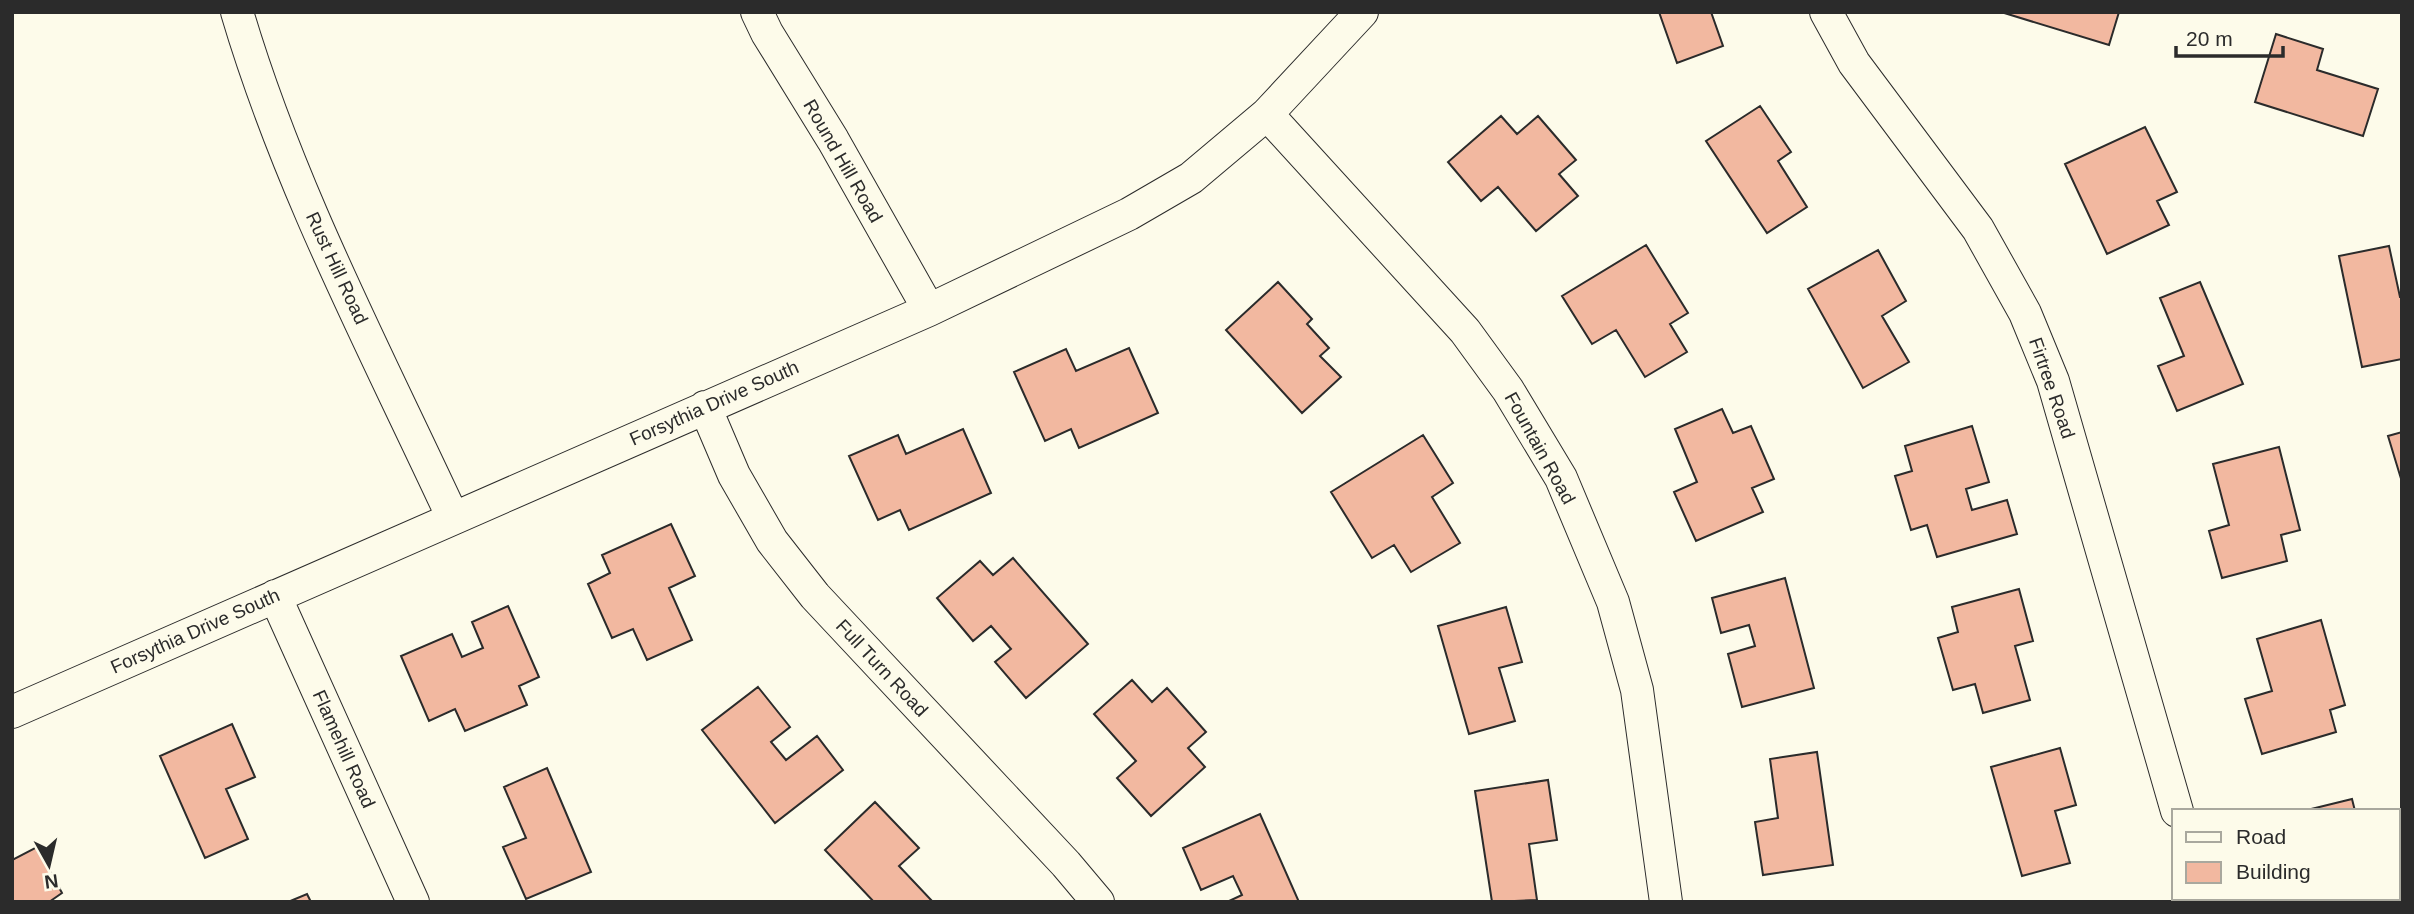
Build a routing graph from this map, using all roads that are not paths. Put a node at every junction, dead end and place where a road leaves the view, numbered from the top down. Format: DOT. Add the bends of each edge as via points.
graph roads {
  1 [pos="237,12"];
  2 [pos="758,12"];
  3 [pos="1362,12"];
  4 [pos="1826,12"];
  5 [pos="1268,114"];
  6 [pos="929,310"];
  7 [pos="705,407"];
  8 [pos="453,518"];
  9 [pos="275,596"];
  10 [pos="14,708"];
  11 [pos="2176,809"];
  12 [pos="412,902"];
  13 [pos="1098,902"];
  14 [pos="1666,902"];
  1 -- 8 [label="street, Rust Hill Road" via="307,204"];
  2 -- 6 [label="street, Round Hill Road"];
  3 -- 5 [label="street, Forsythia Drive South"];
  4 -- 11 [label="street, Firtree Road" via="1854,63 1978,229 2025,313 2053,381"];
  5 -- 6 [label="street, Forsythia Drive South" via="1191,178 1129,214"];
  5 -- 14 [label="street, Fountain Road" via="1465,331 1508,390 1561,478 1613,602 1637,690"];
  6 -- 7 [label="street, Forsythia Drive South"];
  7 -- 8 [label="street, Forsythia Drive South"];
  7 -- 13 [label="street, Full Turn Road" via="734,475 766,530 815,596"];
  8 -- 9 [label="street, Forsythia Drive South"];
  9 -- 10 [label="street, Forsythia Drive South"];
  9 -- 12 [label="street, Flamehill Road"];
}
